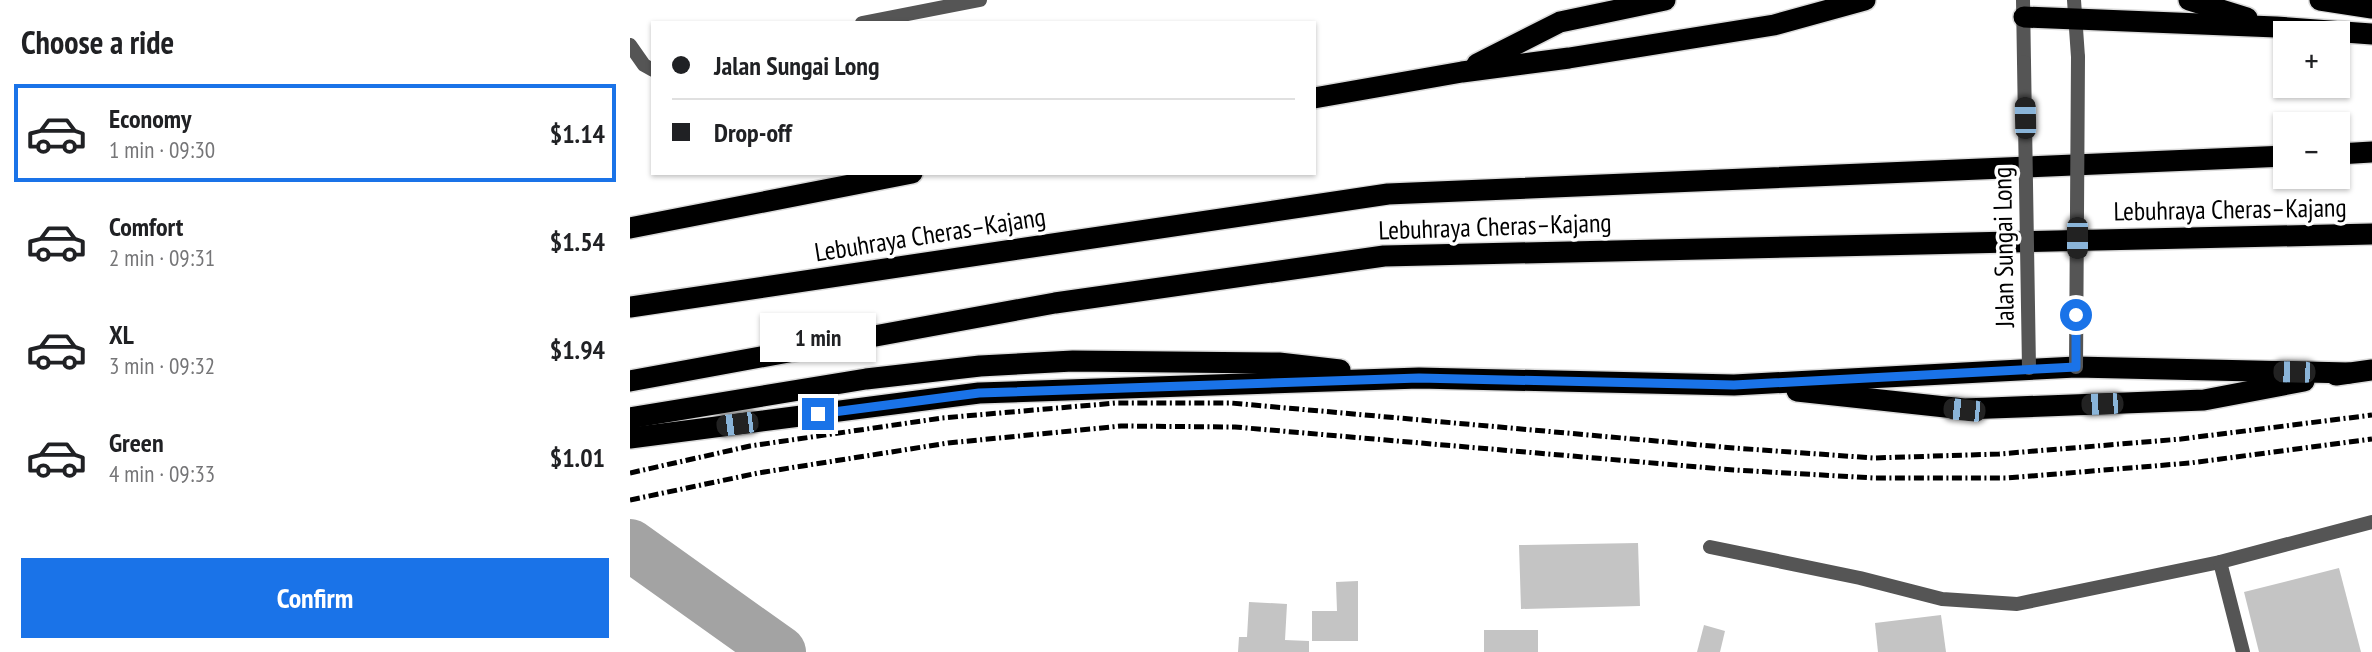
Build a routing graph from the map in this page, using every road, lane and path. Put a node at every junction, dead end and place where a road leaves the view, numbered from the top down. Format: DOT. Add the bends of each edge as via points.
graph roads {
  1 [pos="981,0"];
  2 [pos="1665,0"];
  3 [pos="1865,0"];
  4 [pos="2189,0"];
  5 [pos="2320,0"];
  6 [pos="2372,8"];
  7 [pos="2023,9"];
  8 [pos="2074,10"];
  9 [pos="874,21"];
  10 [pos="2273,26"];
  11 [pos="2273,27"];
  12 [pos="2350,32"];
  13 [pos="2372,34"];
  14 [pos="630,45"];
  15 [pos="651,69"];
  16 [pos="1461,72"];
  17 [pos="1316,98"];
  18 [pos="2372,152"];
  19 [pos="2350,153"];
  20 [pos="2273,157"];
  21 [pos="850,175"];
  22 [pos="902,175"];
  23 [pos="831,190"];
  24 [pos="630,228"];
  25 [pos="2372,234"];
  26 [pos="630,307"];
  27 [pos="2076,367"];
  28 [pos="2029,368"];
  29 [pos="2372,370"];
  30 [pos="2349,373"];
  31 [pos="1419,378"];
  32 [pos="630,381"];
  33 [pos="1734,385"];
  34 [pos="630,418"];
  35 [pos="630,438"];
  36 [pos="2372,522"];
  37 [pos="1710,547"];
  38 [pos="2220,562"];
  39 [pos="2242,652"];
  1 -- 9 [label="street"];
  2 -- 16 [label="highway" via="1560,22"];
  3 -- 16 [label="highway" via="1774,25"];
  4 -- 10 [label="highway"];
  5 -- 6 [label="highway"];
  7 -- 8 [label="highway"];
  7 -- 28 [label="street, Jalan Sungai Long, bridge"];
  8 -- 11 [label="highway"];
  8 -- 27 [label="street, bridge" via="2078,57"];
  12 -- 13 [label="highway"];
  14 -- 15 [label="street"];
  16 -- 17 [label="highway"];
  18 -- 19 [label="highway, Lebuhraya Cheras–Kajang"];
  20 -- 26 [label="highway, Lebuhraya Cheras–Kajang" via="1388,194"];
  21 -- 23 [label="street"];
  22 -- 23 [label="highway"];
  23 -- 24 [label="highway"];
  25 -- 32 [label="highway, Lebuhraya Cheras–Kajang" via="1384,256 1055,303"];
  27 -- 28 [label="highway"];
  27 -- 30 [label="highway"];
  28 -- 33 [label="highway"];
  29 -- 30 [label="highway"];
  30 -- 33 [label="highway" via="2204,400 1964,410"];
  31 -- 33 [label="highway"];
  31 -- 34 [label="highway" via="1279,363 1073,361 866,379"];
  31 -- 35 [label="highway" via="979,393"];
  36 -- 38 [label="street"];
  37 -- 38 [label="street" via="1942,599 2017,604"];
  38 -- 39 [label="street"];
}
